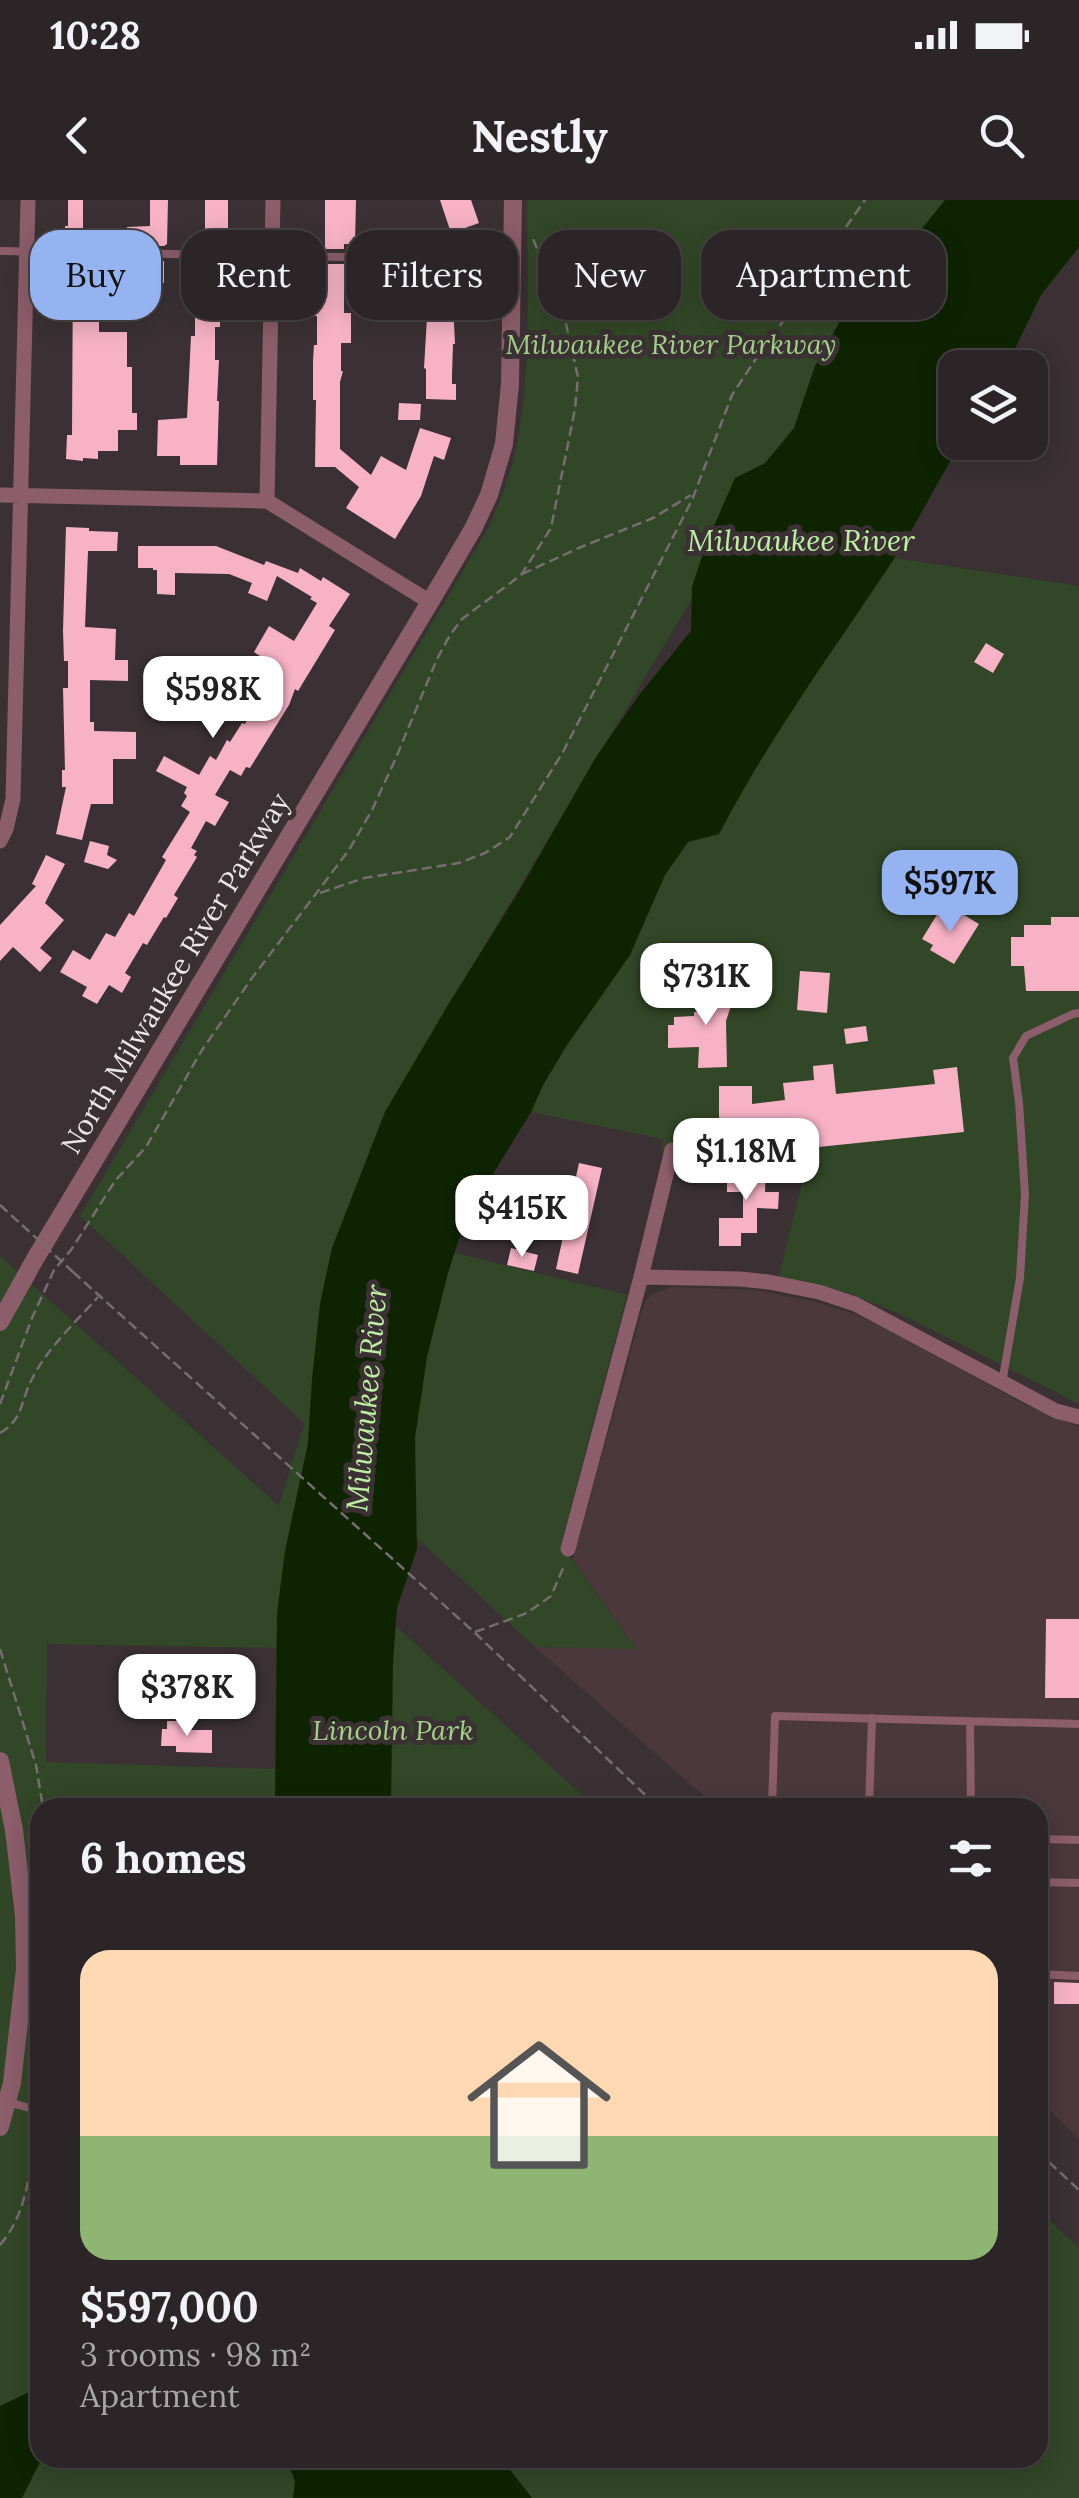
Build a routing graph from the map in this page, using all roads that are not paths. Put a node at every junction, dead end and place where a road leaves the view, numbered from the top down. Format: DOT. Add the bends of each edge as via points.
graph roads {
  1 [pos="28,200"];
  2 [pos="273,200"];
  3 [pos="513,200"];
  4 [pos="272,230"];
  5 [pos="0,251"];
  6 [pos="26,252"];
  7 [pos="181,255"];
  8 [pos="271,320"];
  9 [pos="0,496"];
  10 [pos="20,496"];
  11 [pos="267,501"];
  12 [pos="430,602"];
  13 [pos="0,841"];
  14 [pos="1079,1013"];
  15 [pos="672,1150"];
  16 [pos="641,1277"];
  17 [pos="0,1322"];
  18 [pos="1002,1384"];
  19 [pos="1079,1418"];
  20 [pos="568,1549"];
  21 [pos="872,1718"];
  22 [pos="970,1721"];
  23 [pos="1079,1724"];
  24 [pos="0,1761"];
  25 [pos="772,1798"];
  26 [pos="869,1798"];
  27 [pos="971,1798"];
  28 [pos="1048,1839"];
  29 [pos="1079,1840"];
  30 [pos="1048,1882"];
  31 [pos="1079,1882"];
  32 [pos="1048,1974"];
  33 [pos="1079,1976"];
  34 [pos="8,2102"];
  35 [pos="30,2108"];
  36 [pos="0,2128"];
  1 -- 6 [label="street"];
  2 -- 4 [label="street"];
  3 -- 12 [label="street, North Milwaukee River Parkway" via="504,444 489,495"];
  5 -- 6 [label="lane"];
  6 -- 7 [label="lane"];
  6 -- 10 [label="street"];
  8 -- 11 [label="street"];
  9 -- 10 [label="street"];
  10 -- 11 [label="street"];
  10 -- 13 [label="street" via="13,799"];
  11 -- 12 [label="street"];
  12 -- 17 [label="street, North Milwaukee River Parkway"];
  14 -- 18 [label="lane" via="1026,1036 1013,1058 1024,1194 1020,1278"];
  15 -- 16 [label="street"];
  16 -- 18 [label="street" via="740,1279 818,1292 855,1304"];
  16 -- 20 [label="street"];
  18 -- 19 [label="street"];
  21 -- 22 [label="lane"];
  21 -- 25 [label="lane" via="775,1716"];
  21 -- 26 [label="lane"];
  22 -- 23 [label="lane"];
  22 -- 27 [label="lane"];
  24 -- 34 [label="street" via="24,1916 25,1969"];
  28 -- 29 [label="lane"];
  30 -- 31 [label="lane"];
  32 -- 33 [label="lane"];
  34 -- 35 [label="lane"];
  34 -- 36 [label="street"];
}
